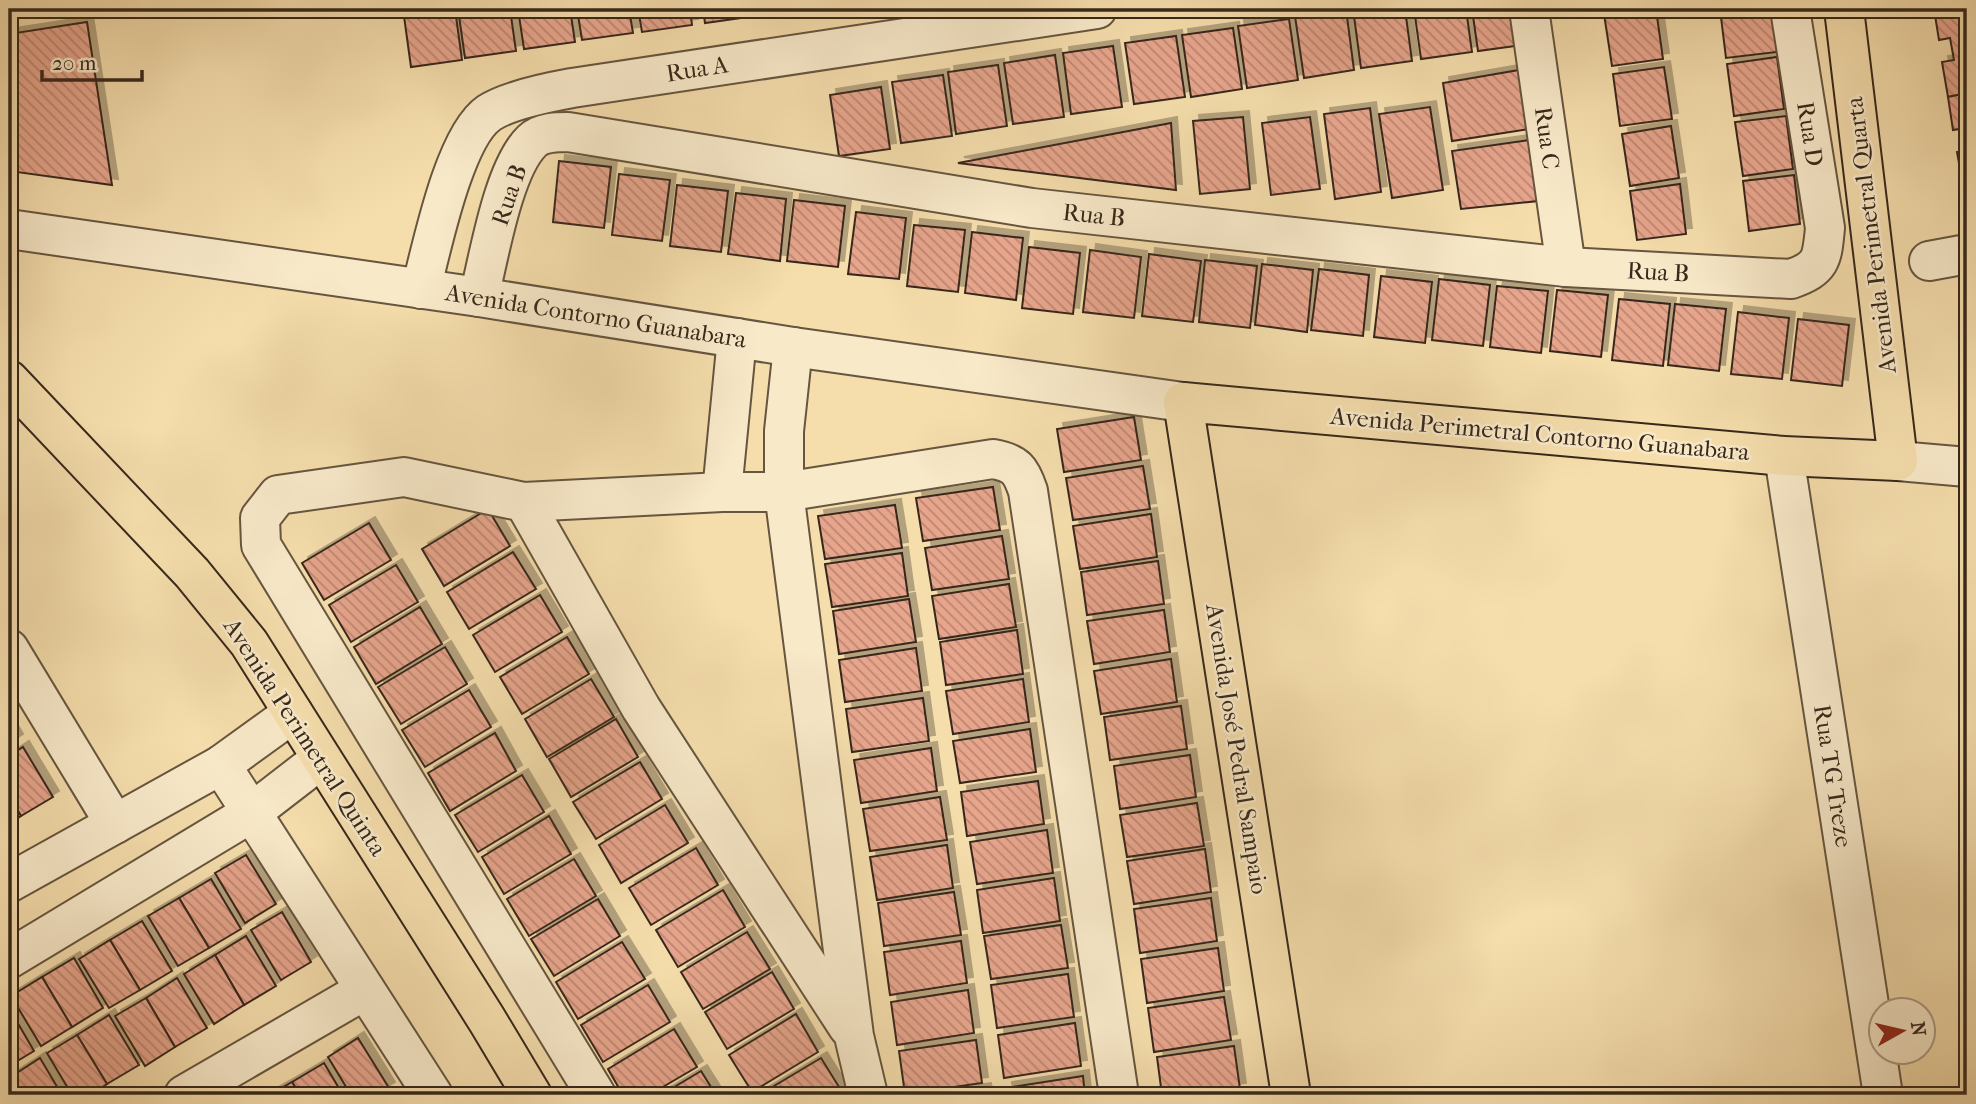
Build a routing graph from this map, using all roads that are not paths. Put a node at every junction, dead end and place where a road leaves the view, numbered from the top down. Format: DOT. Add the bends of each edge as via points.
graph roads {
  1 [pos="1097,9"];
  2 [pos="1529,9"];
  3 [pos="1790,9"];
  4 [pos="1844,9"];
  5 [pos="514,104"];
  6 [pos="533,140"];
  7 [pos="9,229"];
  8 [pos="1967,254"];
  9 [pos="1819,260"];
  10 [pos="1929,261"];
  11 [pos="1566,267"];
  12 [pos="421,289"];
  13 [pos="479,296"];
  14 [pos="737,338"];
  15 [pos="793,347"];
  16 [pos="9,380"];
  17 [pos="1183,402"];
  18 [pos="1784,456"];
  19 [pos="1898,461"];
  20 [pos="1967,467"];
  21 [pos="722,492"];
  22 [pos="784,492"];
  23 [pos="524,502"];
  24 [pos="9,649"];
  25 [pos="293,713"];
  26 [pos="321,759"];
  27 [pos="220,765"];
  28 [pos="251,813"];
  29 [pos="115,824"];
  30 [pos="9,883"];
  31 [pos="9,959"];
  32 [pos="365,990"];
  33 [pos="854,1036"];
  34 [pos="184,1095"];
  35 [pos="433,1095"];
  36 [pos="532,1095"];
  37 [pos="596,1095"];
  38 [pos="868,1095"];
  39 [pos="1119,1095"];
  40 [pos="1290,1095"];
  41 [pos="1883,1095"];
  1 -- 5 [label="street, Rua A" via="547,92"];
  2 -- 11 [label="street, Rua C"];
  3 -- 9 [label="street, Rua D" via="1825,228"];
  4 -- 19 [label="main road, Avenida Perimetral Quarta"];
  5 -- 6 [label="street"];
  5 -- 12 [label="street, Rua A" via="488,114 467,140 447,187"];
  6 -- 11 [label="street, Rua B" via="551,132 568,132 1032,208"];
  6 -- 13 [label="street, Rua B" via="518,162 505,196"];
  7 -- 12 [label="street, Avenida Contorno Guanabara"];
  8 -- 10 [label="street"];
  9 -- 11 [label="street, Rua B" via="1811,272 1791,279"];
  12 -- 13 [label="street, Avenida Contorno Guanabara"];
  13 -- 14 [label="street, Avenida Contorno Guanabara"];
  14 -- 15 [label="street, Avenida Contorno Guanabara"];
  14 -- 21 [label="street"];
  15 -- 17 [label="street, Avenida Contorno Guanabara"];
  15 -- 22 [label="street" via="784,431"];
  16 -- 25 [label="main road, Avenida Perimetral Quinta" via="192,573 249,643"];
  17 -- 18 [label="main road, Avenida Perimetral Contorno Guanabara"];
  17 -- 40 [label="main road, Avenida José Pedral Sampaio"];
  18 -- 19 [label="main road, Avenida Perimetral Contorno Guanabara"];
  18 -- 41 [label="street, Rua TG Treze"];
  19 -- 20 [label="street"];
  21 -- 22 [label="street"];
  21 -- 23 [label="street"];
  22 -- 33 [label="street"];
  22 -- 39 [label="street" via="993,458 1022,472"];
  23 -- 33 [label="street" via="641,708"];
  23 -- 37 [label="street" via="404,477 278,495 260,517 261,545"];
  24 -- 29 [label="street"];
  25 -- 26 [label="main road, Avenida Perimetral Quinta"];
  25 -- 27 [label="street"];
  26 -- 28 [label="street"];
  26 -- 36 [label="main road, Avenida Perimetral Quinta"];
  27 -- 28 [label="street"];
  27 -- 29 [label="street"];
  28 -- 31 [label="street"];
  28 -- 32 [label="street"];
  29 -- 30 [label="street"];
  32 -- 34 [label="street"];
  32 -- 35 [label="street"];
  33 -- 38 [label="street"];
}
